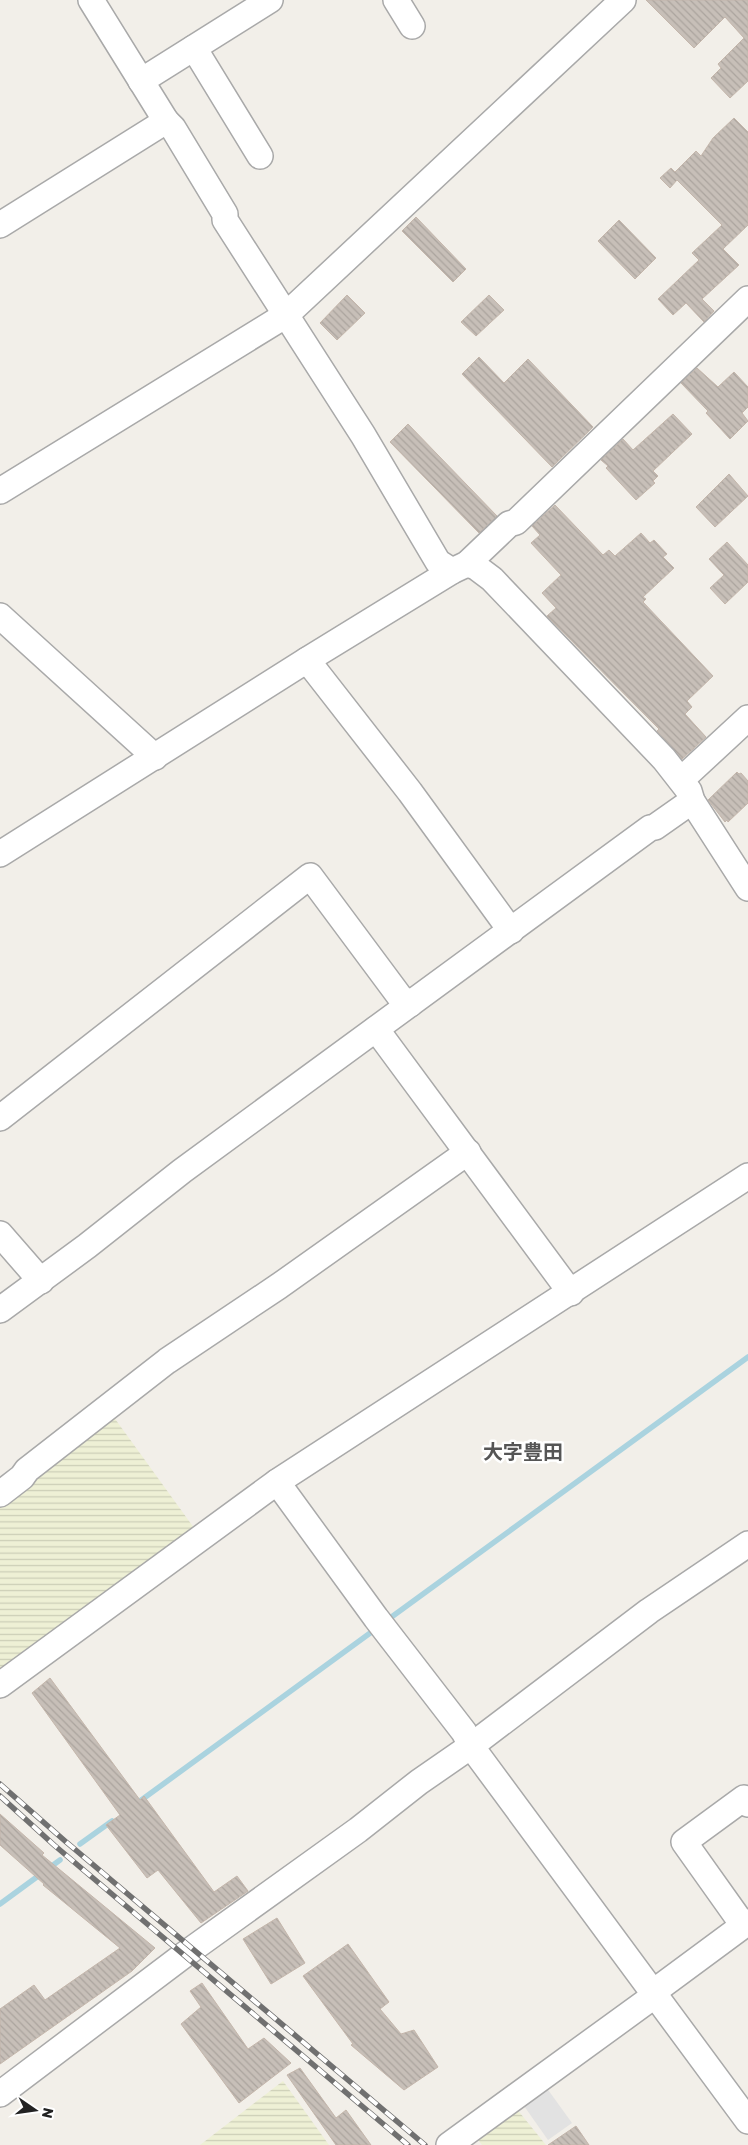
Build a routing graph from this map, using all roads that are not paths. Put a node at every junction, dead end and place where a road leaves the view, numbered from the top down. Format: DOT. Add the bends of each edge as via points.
graph roads {
  1 [pos="91,0"];
  2 [pos="270,0"];
  3 [pos="396,0"];
  4 [pos="623,0"];
  5 [pos="412,26"];
  6 [pos="194,48"];
  7 [pos="140,81"];
  8 [pos="166,121"];
  9 [pos="260,156"];
  10 [pos="0,225"];
  11 [pos="748,299"];
  12 [pos="286,315"];
  13 [pos="0,491"];
  14 [pos="460,567"];
  15 [pos="0,616"];
  16 [pos="307,660"];
  17 [pos="748,718"];
  18 [pos="155,757"];
  19 [pos="687,790"];
  20 [pos="0,854"];
  21 [pos="748,888"];
  22 [pos="511,931"];
  23 [pos="410,1004"];
  24 [pos="376,1029"];
  25 [pos="0,1118"];
  26 [pos="468,1152"];
  27 [pos="748,1176"];
  28 [pos="0,1234"];
  29 [pos="40,1281"];
  30 [pos="571,1293"];
  31 [pos="0,1310"];
  32 [pos="276,1482"];
  33 [pos="0,1494"];
  34 [pos="748,1544"];
  35 [pos="0,1685"];
  36 [pos="471,1746"];
  37 [pos="748,1804"];
  38 [pos="746,1923"];
  39 [pos="653,1994"];
  40 [pos="0,2094"];
  41 [pos="748,2122"];
  42 [pos="449,2145"];
  1 -- 7 [label="street"];
  2 -- 6 [label="street"];
  3 -- 5 [label="street"];
  4 -- 12 [label="street"];
  6 -- 7 [label="street"];
  6 -- 9 [label="street"];
  7 -- 8 [label="street"];
  8 -- 10 [label="street"];
  8 -- 12 [label="street"];
  11 -- 14 [label="street" via="516,522 509,524"];
  12 -- 13 [label="street"];
  12 -- 14 [label="street" via="438,562"];
  14 -- 16 [label="street"];
  14 -- 19 [label="street" via="476,567 492,579"];
  15 -- 18 [label="street"];
  16 -- 18 [label="street"];
  16 -- 22 [label="street" via="410,792"];
  17 -- 19 [label="street"];
  18 -- 20 [label="street"];
  19 -- 21 [label="street"];
  19 -- 22 [label="street" via="655,827"];
  22 -- 23 [label="street"];
  23 -- 24 [label="street"];
  23 -- 25 [label="street" via="400,997 310,876"];
  24 -- 26 [label="street"];
  24 -- 29 [label="street" via="182,1171"];
  26 -- 30 [label="street"];
  26 -- 33 [label="street" via="167,1361"];
  27 -- 30 [label="street"];
  28 -- 29 [label="street"];
  29 -- 31 [label="street"];
  30 -- 32 [label="street"];
  32 -- 35 [label="street"];
  32 -- 36 [label="street" via="464,1732"];
  34 -- 36 [label="street" via="649,1611"];
  36 -- 39 [label="street"];
  36 -- 40 [label="street"];
  37 -- 38 [label="street" via="744,1798 684,1842"];
  38 -- 39 [label="street"];
  39 -- 41 [label="street"];
  39 -- 42 [label="street"];
}
